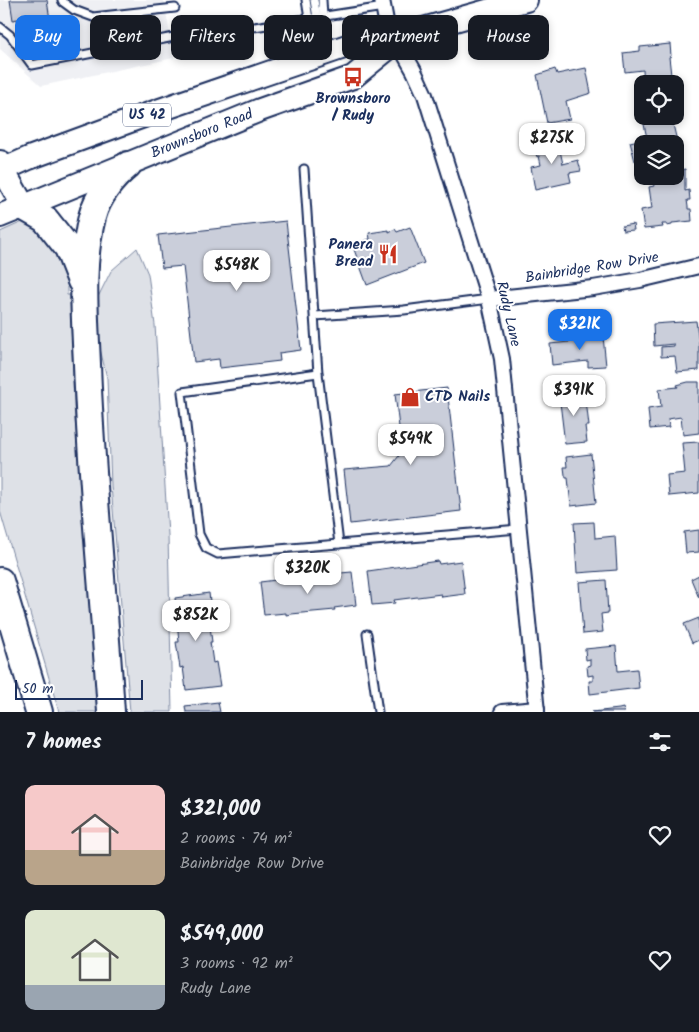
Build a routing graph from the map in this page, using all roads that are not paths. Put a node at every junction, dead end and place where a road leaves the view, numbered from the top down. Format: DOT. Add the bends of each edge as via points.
graph roads {
  1 [pos="62,0"];
  2 [pos="306,0"];
  3 [pos="314,0"];
  4 [pos="322,0"];
  5 [pos="526,0"];
  6 [pos="383,4"];
  7 [pos="175,8"];
  8 [pos="314,15"];
  9 [pos="316,15"];
  10 [pos="317,15"];
  11 [pos="330,15"];
  12 [pos="458,19"];
  13 [pos="264,26"];
  14 [pos="0,27"];
  15 [pos="342,48"];
  16 [pos="374,60"];
  17 [pos="406,60"];
  18 [pos="128,164"];
  19 [pos="1,168"];
  20 [pos="304,169"];
  21 [pos="24,207"];
  22 [pos="0,216"];
  23 [pos="699,266"];
  24 [pos="84,289"];
  25 [pos="490,300"];
  26 [pos="315,316"];
  27 [pos="318,373"];
  28 [pos="518,528"];
  29 [pos="339,544"];
  30 [pos="0,581"];
  31 [pos="368,634"];
  32 [pos="537,711"];
  33 [pos="39,712"];
  34 [pos="110,712"];
  35 [pos="378,712"];
  36 [pos="502,712"];
  1 -- 7 [label="lane" via="74,10 93,17"];
  2 -- 8 [label="lane"];
  3 -- 9 [label="lane"];
  4 -- 10 [label="lane"];
  5 -- 12 [label="main road, Brownsboro Road / US 42"];
  6 -- 11 [label="lane"];
  13 -- 14 [label="lane" via="179,36 32,65"];
  15 -- 19 [label="main road, Brownsboro Road / US 42"];
  16 -- 18 [label="main road, Brownsboro Road / US 42" via="353,77 260,110"];
  17 -- 25 [label="street, Rudy Lane" via="424,95"];
  18 -- 21 [label="main road, Brownsboro Road / US 42"];
  18 -- 24 [label="highway" via="107,187 92,215 86,247"];
  19 -- 21 [label="main road"];
  20 -- 26 [label="lane"];
  21 -- 22 [label="main road, Brownsboro Road / US 42"];
  21 -- 24 [label="highway" via="45,219 68,248"];
  23 -- 25 [label="street, Bainbridge Row Drive" via="593,288"];
  24 -- 34 [label="highway" via="89,438"];
  25 -- 26 [label="lane"];
  25 -- 28 [label="street, Rudy Lane" via="502,359"];
  26 -- 27 [label="lane"];
  27 -- 29 [label="lane"];
  27 -- 29 [label="lane" via="182,392 198,534 206,548 218,554"];
  28 -- 29 [label="lane"];
  28 -- 32 [label="street, Rudy Lane"];
  30 -- 33 [label="highway"];
  31 -- 35 [label="lane"];
  32 -- 36 [label="street"];
}
